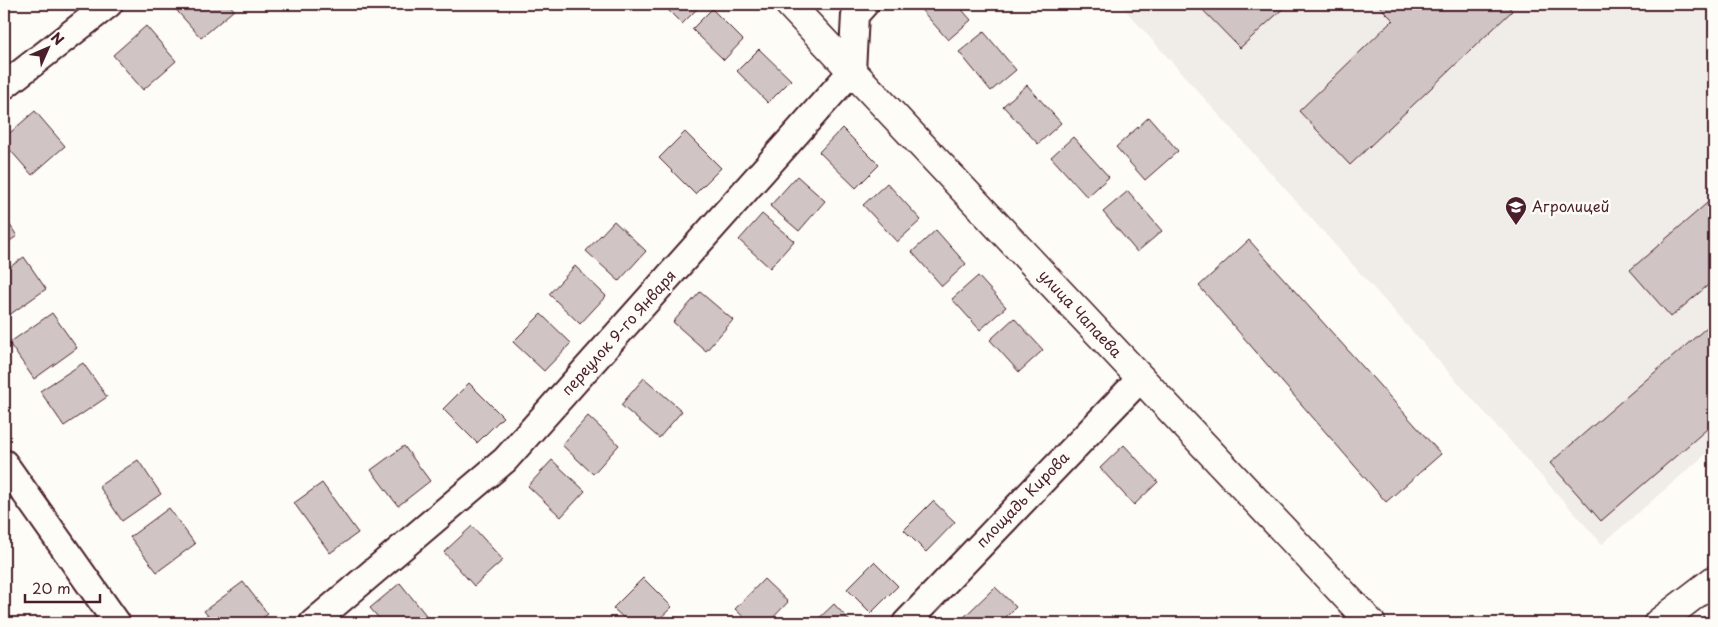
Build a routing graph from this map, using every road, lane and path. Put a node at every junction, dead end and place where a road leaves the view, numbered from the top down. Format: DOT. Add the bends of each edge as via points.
graph roads {
  1 [pos="109,4"];
  2 [pos="789,4"];
  3 [pos="865,4"];
  4 [pos="852,71"];
  5 [pos="4,86"];
  6 [pos="1141,378"];
  7 [pos="4,464"];
  8 [pos="1714,580"];
  9 [pos="117,623"];
  10 [pos="314,623"];
  11 [pos="906,623"];
  12 [pos="1371,623"];
  13 [pos="1658,623"];
  1 -- 5 [label="street"];
  2 -- 4 [label="main road, улица Чапаева"];
  3 -- 4 [label="street" via="855,15"];
  4 -- 6 [label="main road, улица Чапаева"];
  4 -- 10 [label="street, переулок 9-го Января" via="506,460"];
  6 -- 11 [label="street, площадь Кирова"];
  6 -- 12 [label="main road, улица Чапаева"];
  7 -- 9 [label="street"];
  8 -- 13 [label="main road"];
}
